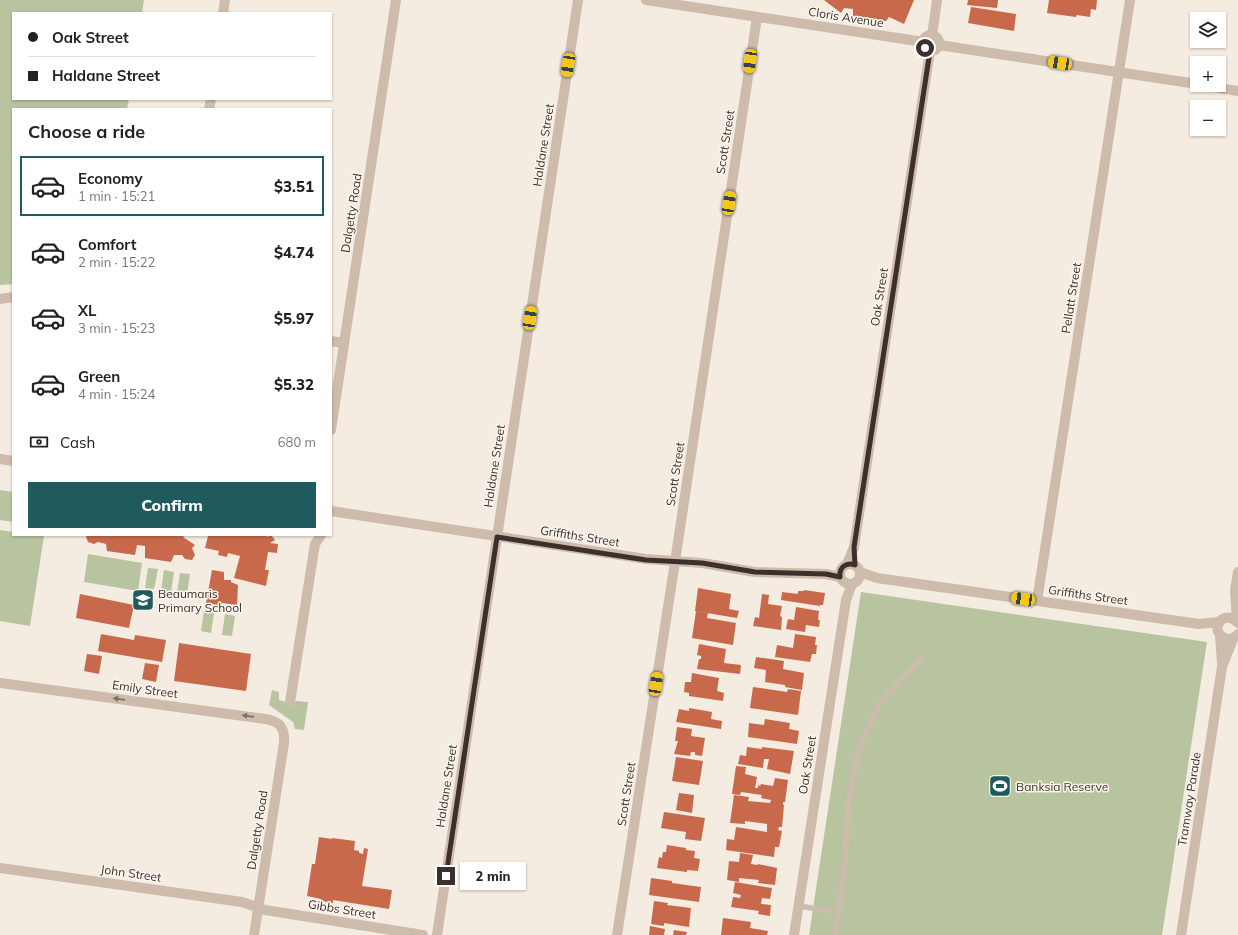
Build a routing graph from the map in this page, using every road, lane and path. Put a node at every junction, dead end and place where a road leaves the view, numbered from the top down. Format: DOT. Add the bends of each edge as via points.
graph roads {
  1 [pos="225,0"];
  2 [pos="396,0"];
  3 [pos="578,0"];
  4 [pos="646,0"];
  5 [pos="938,0"];
  6 [pos="1130,0"];
  7 [pos="223,12"];
  8 [pos="757,17"];
  9 [pos="932,36"];
  10 [pos="924,42"];
  11 [pos="939,45"];
  12 [pos="930,51"];
  13 [pos="1119,73"];
  14 [pos="1190,83"];
  15 [pos="1226,89"];
  16 [pos="1238,91"];
  17 [pos="12,297"];
  18 [pos="0,299"];
  19 [pos="332,341"];
  20 [pos="344,343"];
  21 [pos="332,423"];
  22 [pos="0,459"];
  23 [pos="12,461"];
  24 [pos="332,511"];
  25 [pos="497,537"];
  26 [pos="313,540"];
  27 [pos="675,562"];
  28 [pos="1238,572"];
  29 [pos="850,574"];
  30 [pos="1235,590"];
  31 [pos="1038,601"];
  32 [pos="1237,622"];
  33 [pos="1220,627"];
  34 [pos="1237,635"];
  35 [pos="922,658"];
  36 [pos="1222,667"];
  37 [pos="0,683"];
  38 [pos="290,702"];
  39 [pos="283,729"];
  40 [pos="0,868"];
  41 [pos="798,906"];
  42 [pos="258,907"];
  43 [pos="839,912"];
  44 [pos="254,935"];
  45 [pos="423,935"];
  46 [pos="437,935"];
  47 [pos="617,935"];
  48 [pos="794,935"];
  49 [pos="835,935"];
  50 [pos="1181,935"];
  1 -- 7 [label="street"];
  2 -- 20 [label="street, Dalgetty Road"];
  3 -- 25 [label="street, Haldane Street"];
  4 -- 8 [label="street, Cloris Avenue"];
  5 -- 9 [label="street"];
  6 -- 13 [label="street, Pellatt Street"];
  8 -- 10 [label="street, Cloris Avenue"];
  8 -- 27 [label="street, Scott Street"];
  9 -- 10 [label="street" via="928,36"];
  9 -- 11 [label="street" via="938,40"];
  10 -- 12 [label="street" via="925,48"];
  11 -- 12 [label="street" via="935,51"];
  11 -- 13 [label="street"];
  12 -- 29 [label="street, Oak Street"];
  13 -- 14 [label="street"];
  13 -- 31 [label="street, Pellatt Street"];
  15 -- 16 [label="street"];
  17 -- 18 [label="street"];
  19 -- 20 [label="street"];
  20 -- 21 [label="street, Dalgetty Road"];
  22 -- 23 [label="street"];
  24 -- 25 [label="street, Griffiths Street"];
  25 -- 27 [label="street, Griffiths Street" via="646,560"];
  25 -- 46 [label="street, Haldane Street"];
  26 -- 38 [label="street"];
  27 -- 29 [label="street, Griffiths Street" via="702,563 755,572"];
  27 -- 47 [label="street, Scott Street"];
  28 -- 30 [label="street, Tramway Parade"];
  29 -- 31 [label="street, Griffiths Street"];
  29 -- 41 [label="street, Oak Street"];
  30 -- 32 [label="street, Tramway Parade"];
  30 -- 33 [label="street, Tramway Parade"];
  31 -- 33 [label="street, Griffiths Street"];
  32 -- 33 [label="street" via="1230,617"];
  33 -- 34 [label="street" via="1226,639"];
  33 -- 36 [label="street, Tramway Parade"];
  34 -- 36 [label="street, Tramway Parade"];
  35 -- 43 [label="lane" via="880,702 859,748 848,805 845,865"];
  36 -- 50 [label="street, Tramway Parade"];
  39 -- 37 [label="street, Emily Street, one-way" via="270,719"];
  39 -- 42 [label="street, Dalgetty Road" via="284,742"];
  40 -- 42 [label="street, John Street" via="242,902"];
  41 -- 43 [label="lane"];
  41 -- 48 [label="street, Oak Street"];
  42 -- 44 [label="street, Dalgetty Road"];
  42 -- 45 [label="street, Gibbs Street"];
  43 -- 49 [label="lane"];
}
